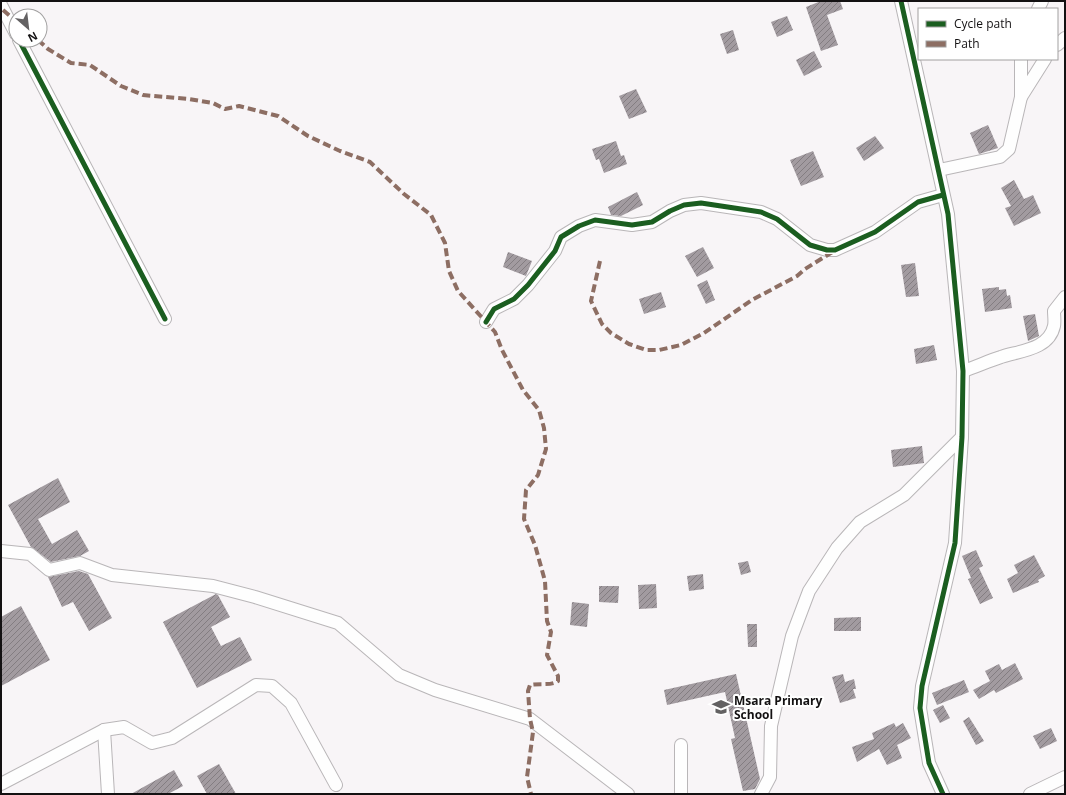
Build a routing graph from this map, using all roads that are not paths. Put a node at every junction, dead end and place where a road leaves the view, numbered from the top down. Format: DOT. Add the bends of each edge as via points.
graph roads {
  1 [pos="901,1"];
  2 [pos="1,5"];
  3 [pos="8,19"];
  4 [pos="23,48"];
  5 [pos="1021,60"];
  6 [pos="1044,60"];
  7 [pos="1021,97"];
  8 [pos="939,170"];
  9 [pos="943,195"];
  10 [pos="1065,297"];
  11 [pos="165,319"];
  12 [pos="486,322"];
  13 [pos="963,371"];
  14 [pos="962,437"];
  15 [pos="1,551"];
  16 [pos="104,730"];
  17 [pos="681,745"];
  18 [pos="1065,777"];
  19 [pos="1,784"];
  20 [pos="336,785"];
  21 [pos="108,794"];
  22 [pos="628,794"];
  23 [pos="681,794"];
  24 [pos="761,794"];
  25 [pos="943,794"];
  26 [pos="1030,794"];
  1 -- 8 [label="street"];
  2 -- 3 [label="street"];
  4 -- 11 [label="street"];
  5 -- 7 [label="street"];
  6 -- 7 [label="street"];
  7 -- 8 [label="street" via="1009,149 1000,157"];
  8 -- 9 [label="street"];
  9 -- 12 [label="street" via="918,202 875,232 835,250 810,245 762,212 701,203 684,205 652,222 632,225 595,220 561,237 555,251 528,285 514,299 494,310"];
  9 -- 13 [label="street" via="948,214"];
  10 -- 13 [label="street" via="1054,310 1054,326 1050,336 1039,344 1026,352 1001,356"];
  13 -- 14 [label="street"];
  14 -- 24 [label="street" via="904,495 860,522 837,548 810,591 792,636 771,726 770,777"];
  14 -- 25 [label="street" via="955,543 922,686 920,708 929,764"];
  15 -- 22 [label="street" via="30,554 49,570 80,563 112,575 213,586 338,623 399,675 435,690 530,719"];
  16 -- 19 [label="street"];
  16 -- 20 [label="street" via="124,727 152,743 172,738 256,685 272,686 291,703"];
  16 -- 21 [label="street"];
  17 -- 23 [label="street"];
  18 -- 26 [label="street"];
}
